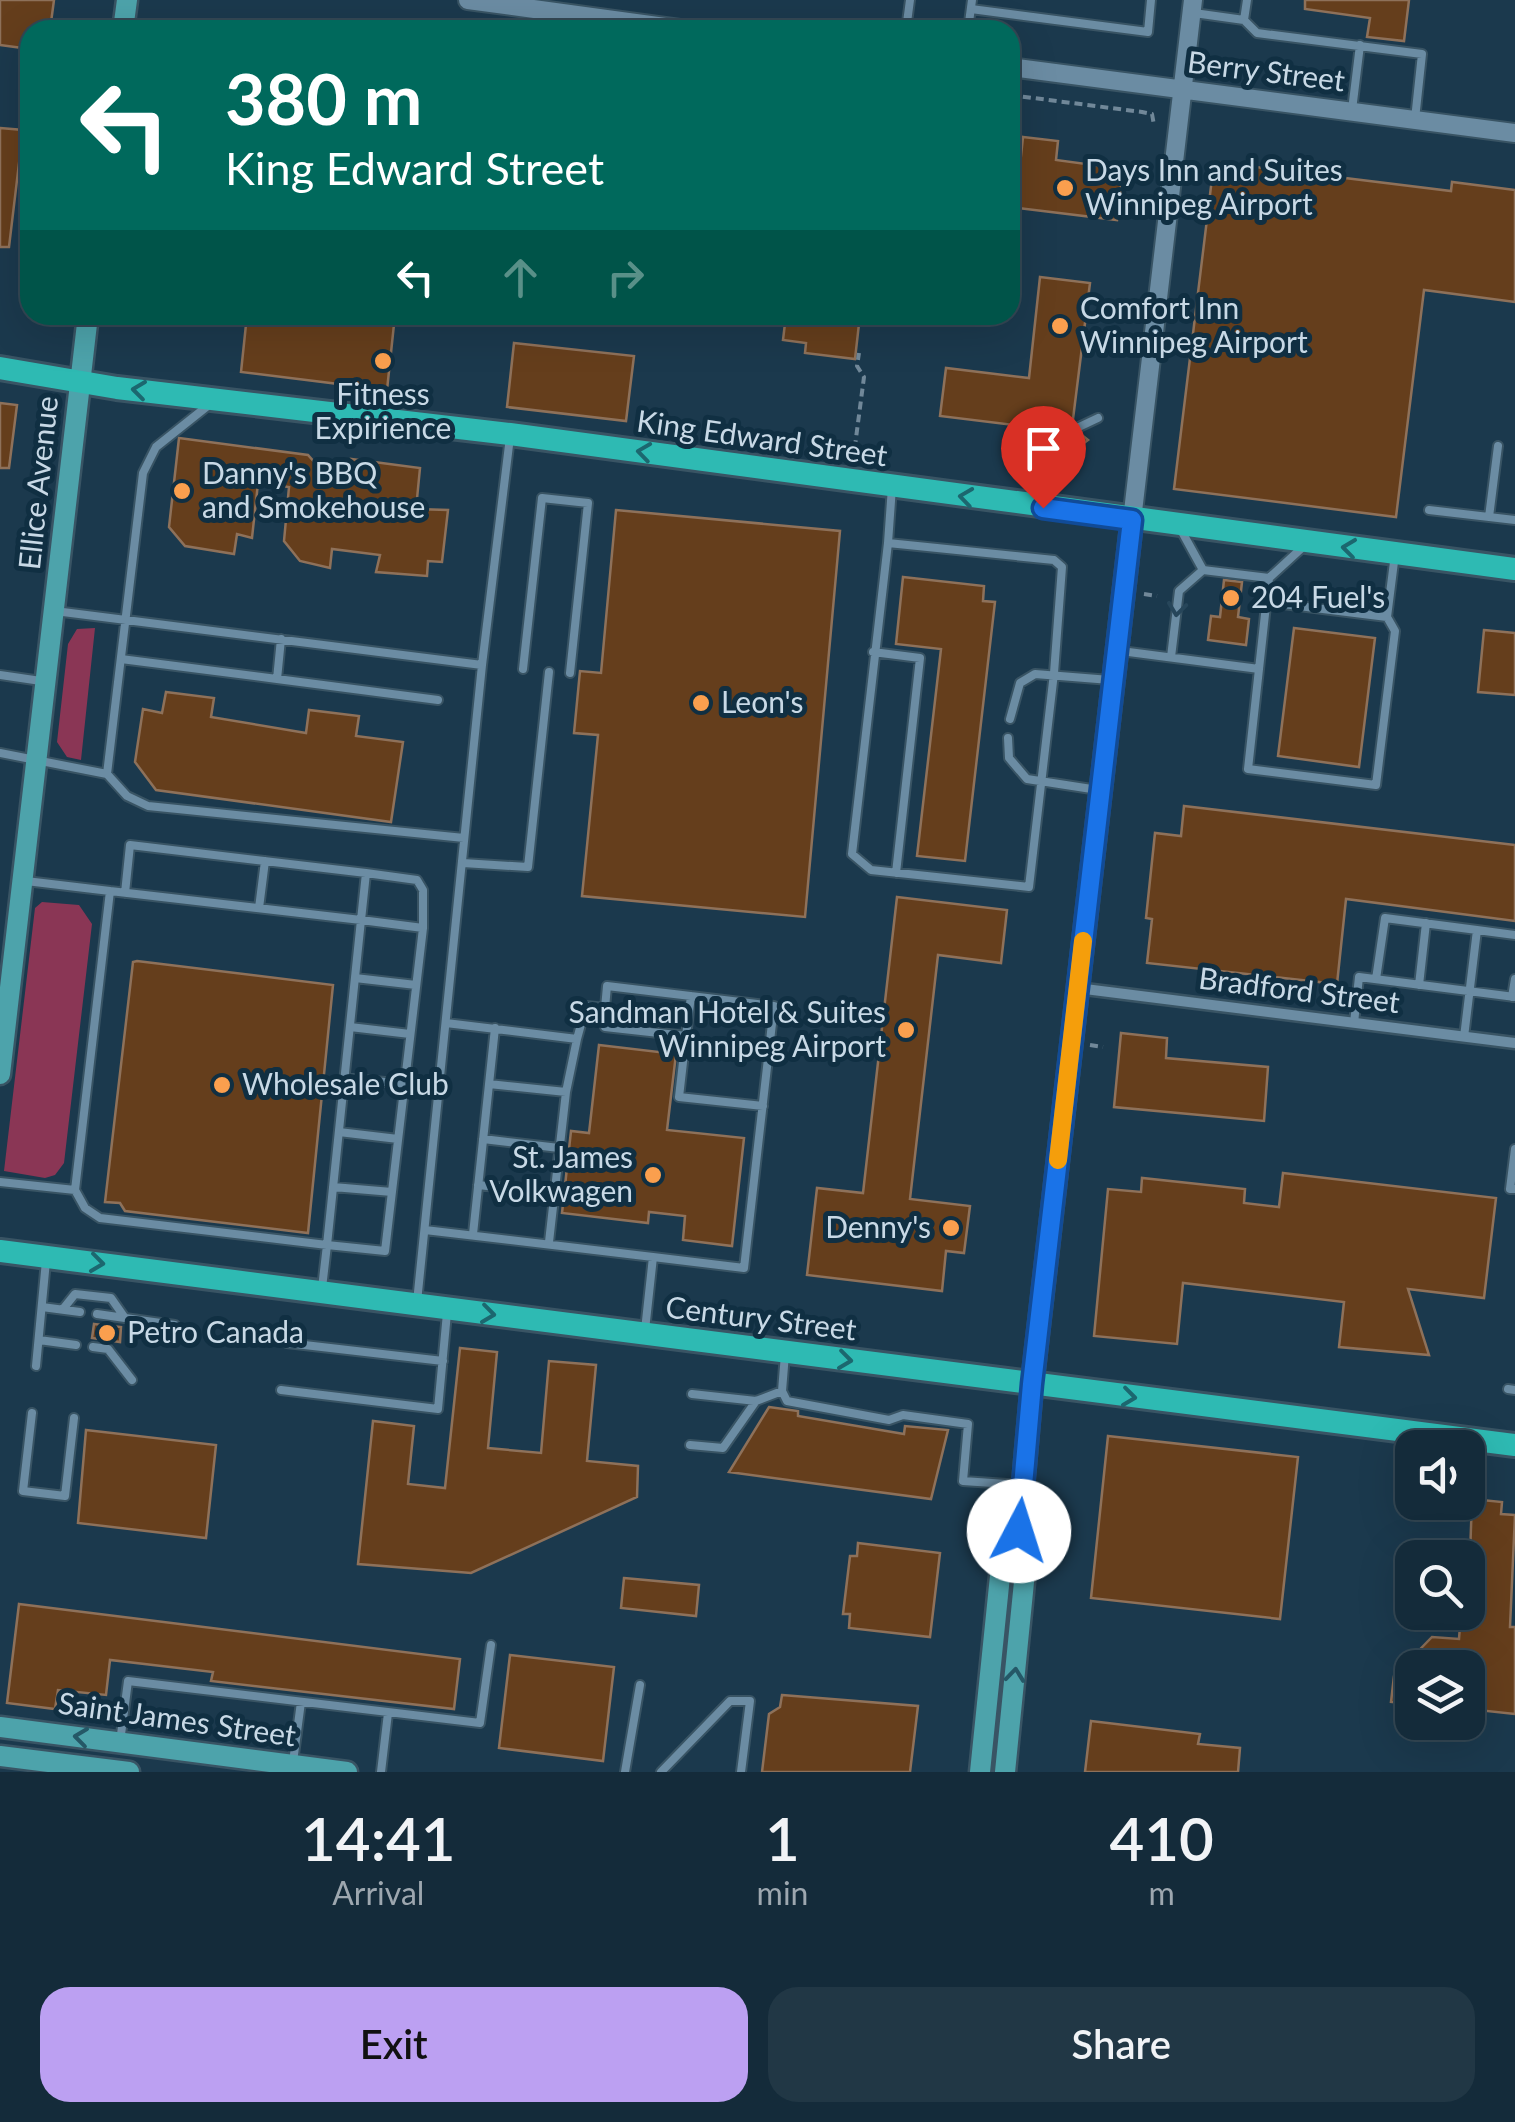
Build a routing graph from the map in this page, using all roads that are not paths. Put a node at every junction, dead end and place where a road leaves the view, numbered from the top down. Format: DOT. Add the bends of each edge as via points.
graph roads {
  1 [pos="468,0"];
  2 [pos="1151,0"];
  3 [pos="1246,0"];
  4 [pos="972,4"];
  5 [pos="1193,6"];
  6 [pos="614,20"];
  7 [pos="1244,20"];
  8 [pos="1360,46"];
  9 [pos="1020,68"];
  10 [pos="1181,89"];
  11 [pos="1352,110"];
  12 [pos="1414,119"];
  13 [pos="1515,132"];
  14 [pos="87,325"];
  15 [pos="0,368"];
  16 [pos="80,379"];
  17 [pos="216,400"];
  18 [pos="1098,418"];
  19 [pos="1079,426"];
  20 [pos="510,434"];
  21 [pos="1062,442"];
  22 [pos="1498,446"];
  23 [pos="1051,458"];
  24 [pos="892,487"];
  25 [pos="1429,510"];
  26 [pos="1489,517"];
  27 [pos="1132,520"];
  28 [pos="1515,520"];
  29 [pos="1180,526"];
  30 [pos="888,543"];
  31 [pos="1307,543"];
  32 [pos="1394,554"];
  33 [pos="1203,570"];
  34 [pos="1515,570"];
  35 [pos="1269,578"];
  36 [pos="1266,602"];
  37 [pos="55,610"];
  38 [pos="1387,617"];
  39 [pos="126,619"];
  40 [pos="281,639"];
  41 [pos="1117,650"];
  42 [pos="874,652"];
  43 [pos="120,658"];
  44 [pos="1171,658"];
  45 [pos="482,665"];
  46 [pos="523,669"];
  47 [pos="1259,669"];
  48 [pos="550,672"];
  49 [pos="570,673"];
  50 [pos="1054,673"];
  51 [pos="0,675"];
  52 [pos="277,679"];
  53 [pos="1113,680"];
  54 [pos="46,682"];
  55 [pos="438,700"];
  56 [pos="1010,719"];
  57 [pos="1008,738"];
  58 [pos="0,753"];
  59 [pos="38,760"];
  60 [pos="106,774"];
  61 [pos="1042,783"];
  62 [pos="1100,791"];
  63 [pos="464,838"];
  64 [pos="265,861"];
  65 [pos="463,864"];
  66 [pos="366,872"];
  67 [pos="896,873"];
  68 [pos="24,881"];
  69 [pos="110,891"];
  70 [pos="124,893"];
  71 [pos="259,908"];
  72 [pos="362,920"];
  73 [pos="1426,924"];
  74 [pos="423,928"];
  75 [pos="1477,930"];
  76 [pos="1515,935"];
  77 [pos="8,951"];
  78 [pos="355,978"];
  79 [pos="1515,979"];
  80 [pos="1376,980"];
  81 [pos="416,984"];
  82 [pos="1418,985"];
  83 [pos="1077,988"];
  84 [pos="1469,992"];
  85 [pos="691,996"];
  86 [pos="1514,997"];
  87 [pos="604,1008"];
  88 [pos="446,1023"];
  89 [pos="1354,1023"];
  90 [pos="350,1027"];
  91 [pos="494,1028"];
  92 [pos="410,1034"];
  93 [pos="1464,1037"];
  94 [pos="577,1038"];
  95 [pos="686,1040"];
  96 [pos="1515,1043"];
  97 [pos="769,1054"];
  98 [pos="0,1074"];
  99 [pos="344,1078"];
  100 [pos="404,1084"];
  101 [pos="489,1084"];
  102 [pos="566,1092"];
  103 [pos="763,1106"];
  104 [pos="338,1132"];
  105 [pos="398,1139"];
  106 [pos="483,1139"];
  107 [pos="559,1148"];
  108 [pos="1515,1149"];
  109 [pos="0,1182"];
  110 [pos="478,1185"];
  111 [pos="333,1186"];
  112 [pos="1515,1189"];
  113 [pos="74,1190"];
  114 [pos="392,1192"];
  115 [pos="554,1194"];
  116 [pos="426,1230"];
  117 [pos="473,1234"];
  118 [pos="548,1242"];
  119 [pos="326,1245"];
  120 [pos="0,1251"];
  121 [pos="47,1257"];
  122 [pos="654,1257"];
  123 [pos="322,1292"];
  124 [pos="417,1305"];
  125 [pos="42,1307"];
  126 [pos="63,1309"];
  127 [pos="448,1309"];
  128 [pos="80,1312"];
  129 [pos="97,1314"];
  130 [pos="125,1318"];
  131 [pos="175,1325"];
  132 [pos="645,1334"];
  133 [pos="39,1340"];
  134 [pos="287,1343"];
  135 [pos="76,1345"];
  136 [pos="93,1347"];
  137 [pos="786,1352"];
  138 [pos="443,1361"];
  139 [pos="36,1366"];
  140 [pos="132,1380"];
  141 [pos="1032,1384"];
  142 [pos="280,1390"];
  143 [pos="782,1391"];
  144 [pos="692,1394"];
  145 [pos="756,1401"];
  146 [pos="32,1414"];
  147 [pos="74,1418"];
  148 [pos="690,1444"];
  149 [pos="1515,1445"];
  150 [pos="1023,1485"];
  151 [pos="1019,1531"];
  152 [pos="491,1645"];
  153 [pos="640,1685"];
  154 [pos="301,1702"];
  155 [pos="66,1704"];
  156 [pos="124,1710"];
  157 [pos="388,1713"];
  158 [pos="0,1727"];
  159 [pos="120,1742"];
  160 [pos="0,1756"];
  161 [pos="292,1766"];
  162 [pos="130,1772"];
  163 [pos="346,1772"];
  164 [pos="381,1772"];
  165 [pos="625,1772"];
  166 [pos="661,1772"];
  167 [pos="741,1772"];
  168 [pos="980,1772"];
  169 [pos="1005,1772"];
  1 -- 6 [label="street"];
  2 -- 4 [label="lane" via="1148,32"];
  3 -- 7 [label="lane"];
  5 -- 7 [label="lane"];
  5 -- 10 [label="street"];
  7 -- 8 [label="lane" via="1258,33"];
  8 -- 11 [label="lane"];
  8 -- 12 [label="lane" via="1422,54"];
  9 -- 10 [label="street, Berry Street"];
  10 -- 11 [label="street, Berry Street"];
  10 -- 27 [label="street"];
  11 -- 12 [label="street, Berry Street"];
  12 -- 13 [label="street, Berry Street"];
  14 -- 16 [label="main road, Ellice Avenue"];
  15 -- 16 [label="main road, King Edward Street"];
  17 -- 16 [label="main road, King Edward Street, one-way"];
  16 -- 37 [label="main road, Ellice Avenue"];
  17 -- 20 [label="main road, King Edward Street"];
  17 -- 39 [label="lane" via="148,458"];
  18 -- 19 [label="lane"];
  24 -- 20 [label="main road, King Edward Street, one-way"];
  20 -- 45 [label="lane"];
  21 -- 23 [label="lane"];
  22 -- 26 [label="lane"];
  27 -- 24 [label="main road, King Edward Street, one-way"];
  24 -- 30 [label="lane"];
  25 -- 26 [label="lane"];
  26 -- 28 [label="lane"];
  27 -- 29 [label="main road, King Edward Street"];
  27 -- 41 [label="main road"];
  29 -- 31 [label="main road, King Edward Street"];
  29 -- 33 [label="lane"];
  30 -- 42 [label="lane"];
  30 -- 50 [label="lane" via="1054,560 1063,578"];
  32 -- 31 [label="main road, King Edward Street, one-way"];
  31 -- 35 [label="lane"];
  32 -- 34 [label="main road, King Edward Street"];
  32 -- 38 [label="lane"];
  33 -- 35 [label="lane"];
  33 -- 44 [label="lane, one-way" via="1179,591"];
  35 -- 36 [label="lane"];
  36 -- 38 [label="lane"];
  36 -- 47 [label="lane"];
  37 -- 39 [label="lane"];
  37 -- 54 [label="main road, Ellice Avenue"];
  38 -- 47 [label="lane" via="1394,630 1376,784 1248,769"];
  39 -- 40 [label="lane"];
  39 -- 43 [label="lane"];
  40 -- 45 [label="lane"];
  40 -- 52 [label="lane"];
  41 -- 44 [label="lane"];
  41 -- 53 [label="main road"];
  42 -- 67 [label="lane" via="851,844 859,862"];
  42 -- 67 [label="lane" via="920,658"];
  43 -- 52 [label="lane"];
  43 -- 60 [label="lane"];
  44 -- 47 [label="lane"];
  45 -- 63 [label="lane"];
  46 -- 49 [label="lane" via="542,498 588,503"];
  48 -- 65 [label="lane" via="528,867"];
  50 -- 53 [label="lane"];
  50 -- 56 [label="lane" via="1020,684"];
  50 -- 61 [label="lane"];
  51 -- 54 [label="lane"];
  52 -- 55 [label="lane"];
  53 -- 62 [label="main road"];
  54 -- 59 [label="main road, Ellice Avenue"];
  57 -- 61 [label="lane" via="1008,758 1017,770"];
  58 -- 59 [label="lane"];
  59 -- 60 [label="lane"];
  59 -- 68 [label="main road, Ellice Avenue"];
  60 -- 63 [label="lane" via="148,806"];
  61 -- 62 [label="lane"];
  61 -- 67 [label="lane" via="1029,887"];
  62 -- 83 [label="main road"];
  63 -- 65 [label="lane"];
  64 -- 66 [label="lane"];
  64 -- 70 [label="lane" via="130,845"];
  64 -- 71 [label="lane"];
  65 -- 88 [label="lane"];
  66 -- 72 [label="lane"];
  66 -- 74 [label="lane" via="417,880"];
  68 -- 69 [label="lane"];
  68 -- 77 [label="main road, Ellice Avenue"];
  69 -- 70 [label="lane"];
  69 -- 113 [label="lane"];
  70 -- 71 [label="lane"];
  71 -- 72 [label="lane"];
  72 -- 74 [label="lane"];
  72 -- 78 [label="lane"];
  73 -- 75 [label="lane"];
  73 -- 80 [label="lane" via="1385,918"];
  73 -- 82 [label="lane"];
  74 -- 81 [label="lane"];
  75 -- 76 [label="lane"];
  75 -- 84 [label="lane"];
  77 -- 98 [label="main road, Ellice Avenue"];
  78 -- 81 [label="lane"];
  78 -- 90 [label="lane"];
  79 -- 86 [label="lane"];
  80 -- 82 [label="lane"];
  80 -- 89 [label="lane" via="1359,977"];
  81 -- 92 [label="lane"];
  82 -- 84 [label="lane"];
  83 -- 89 [label="street, Bradford Street"];
  83 -- 141 [label="main road"];
  84 -- 86 [label="lane"];
  84 -- 93 [label="lane"];
  85 -- 87 [label="lane" via="607,986"];
  85 -- 95 [label="lane"];
  85 -- 97 [label="lane" via="774,1006"];
  87 -- 94 [label="lane" via="586,1006"];
  87 -- 95 [label="lane" via="605,1027"];
  88 -- 91 [label="lane"];
  88 -- 116 [label="lane"];
  89 -- 93 [label="street, Bradford Street"];
  90 -- 92 [label="lane"];
  90 -- 99 [label="lane"];
  91 -- 94 [label="lane"];
  91 -- 101 [label="lane"];
  92 -- 100 [label="lane"];
  93 -- 96 [label="street, Bradford Street"];
  94 -- 102 [label="lane"];
  95 -- 97 [label="lane"];
  95 -- 103 [label="lane" via="679,1097"];
  97 -- 103 [label="lane"];
  99 -- 100 [label="lane"];
  99 -- 104 [label="lane"];
  100 -- 105 [label="lane"];
  101 -- 102 [label="lane"];
  101 -- 106 [label="lane"];
  102 -- 107 [label="lane"];
  103 -- 122 [label="lane" via="744,1268"];
  104 -- 105 [label="lane"];
  104 -- 111 [label="lane"];
  105 -- 114 [label="lane"];
  106 -- 107 [label="lane"];
  106 -- 110 [label="lane"];
  107 -- 115 [label="lane"];
  108 -- 112 [label="lane"];
  109 -- 113 [label="lane"];
  110 -- 115 [label="lane"];
  110 -- 117 [label="lane"];
  111 -- 114 [label="lane"];
  111 -- 119 [label="lane"];
  113 -- 119 [label="lane" via="100,1218"];
  114 -- 119 [label="lane" via="385,1250"];
  115 -- 118 [label="lane"];
  116 -- 117 [label="lane"];
  116 -- 124 [label="lane"];
  117 -- 118 [label="lane"];
  118 -- 122 [label="lane"];
  119 -- 123 [label="lane"];
  120 -- 121 [label="main road, Century Street"];
  121 -- 123 [label="main road, Century Street, one-way"];
  121 -- 125 [label="lane"];
  122 -- 132 [label="lane"];
  123 -- 124 [label="main road, Century Street"];
  124 -- 127 [label="main road, Century Street"];
  125 -- 126 [label="lane"];
  125 -- 133 [label="lane"];
  126 -- 128 [label="lane"];
  126 -- 130 [label="lane" via="75,1294 112,1298"];
  127 -- 132 [label="main road, Century Street, one-way"];
  127 -- 138 [label="lane"];
  129 -- 130 [label="lane"];
  130 -- 131 [label="lane"];
  132 -- 137 [label="main road, Century Street"];
  133 -- 135 [label="lane"];
  133 -- 139 [label="lane"];
  134 -- 138 [label="lane"];
  136 -- 140 [label="lane" via="108,1349"];
  137 -- 141 [label="main road, Century Street, one-way"];
  137 -- 143 [label="lane"];
  138 -- 142 [label="lane" via="438,1409"];
  141 -- 149 [label="main road, Century Street, one-way"];
  141 -- 150 [label="main road"];
  143 -- 145 [label="lane"];
  143 -- 150 [label="lane" via="787,1401 872,1417 968,1424 963,1482"];
  144 -- 145 [label="lane"];
  145 -- 148 [label="lane" via="724,1448"];
  146 -- 147 [label="lane" via="23,1491 65,1496"];
  150 -- 151 [label="main road"];
  151 -- 168 [label="main road" via="1000,1576"];
  169 -- 151 [label="main road, one-way" via="1024,1582"];
  152 -- 157 [label="lane" via="480,1723"];
  153 -- 165 [label="lane"];
  154 -- 156 [label="lane" via="128,1681"];
  154 -- 157 [label="lane"];
  154 -- 161 [label="lane"];
  155 -- 156 [label="lane"];
  156 -- 159 [label="lane"];
  157 -- 164 [label="lane"];
  159 -- 158 [label="main road, Saint James Street, one-way"];
  159 -- 161 [label="main road, Saint James Street"];
  160 -- 162 [label="main road, Saint James Street"];
  161 -- 163 [label="main road, Saint James Street"];
  166 -- 167 [label="lane" via="730,1702 750,1702"];
}
